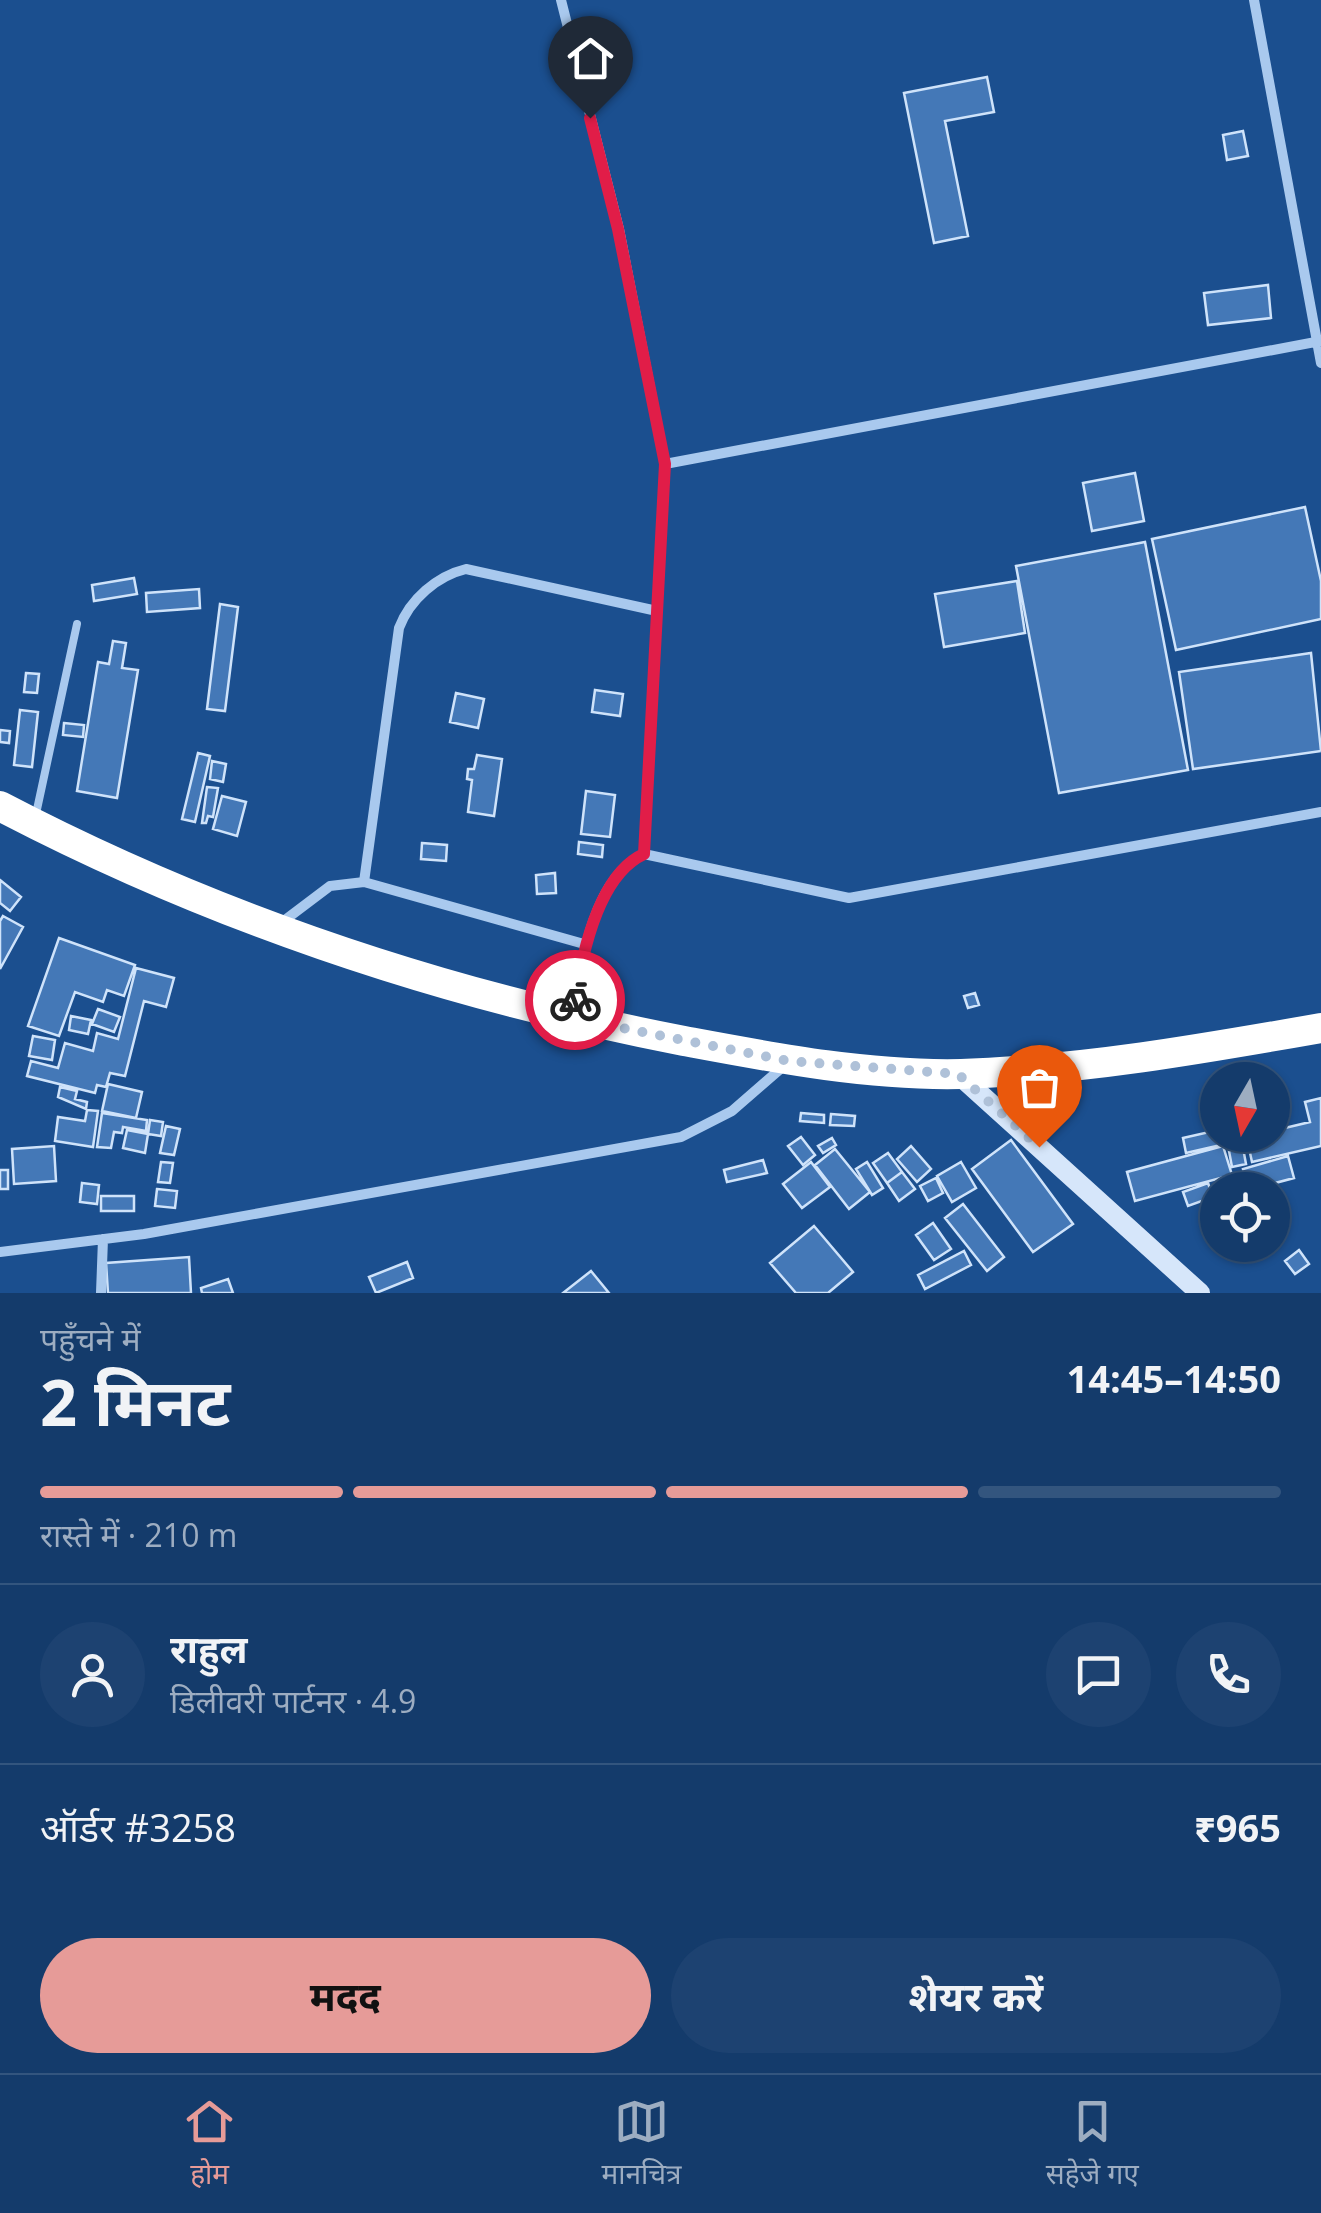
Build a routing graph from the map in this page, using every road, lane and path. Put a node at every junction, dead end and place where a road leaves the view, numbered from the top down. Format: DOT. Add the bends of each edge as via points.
graph roads {
  1 [pos="561,0"];
  2 [pos="1254,0"];
  3 [pos="1319,341"];
  4 [pos="1321,363"];
  5 [pos="665,464"];
  6 [pos="657,612"];
  7 [pos="77,624"];
  8 [pos="0,806"];
  9 [pos="1321,812"];
  10 [pos="34,824"];
  11 [pos="644,854"];
  12 [pos="364,882"];
  13 [pos="275,928"];
  14 [pos="584,944"];
  15 [pos="572,1018"];
  16 [pos="1321,1028"];
  17 [pos="789,1061"];
  18 [pos="958,1074"];
  19 [pos="103,1239"];
  20 [pos="0,1252"];
  21 [pos="101,1293"];
  22 [pos="1200,1293"];
  1 -- 5 [label="street" via="618,229"];
  2 -- 3 [label="street"];
  3 -- 4 [label="street"];
  3 -- 5 [label="street"];
  5 -- 6 [label="street"];
  6 -- 11 [label="street"];
  6 -- 12 [label="street" via="466,569 449,573 414,602 399,628"];
  7 -- 10 [label="lane"];
  8 -- 10 [label="highway"];
  9 -- 11 [label="street" via="849,898"];
  10 -- 13 [label="highway"];
  11 -- 14 [label="street" via="618,874"];
  12 -- 13 [label="street" via="330,886"];
  12 -- 14 [label="street"];
  13 -- 15 [label="highway" via="355,959"];
  14 -- 15 [label="street"];
  15 -- 17 [label="highway"];
  16 -- 18 [label="highway" via="1063,1068"];
  17 -- 18 [label="highway"];
  17 -- 19 [label="street" via="732,1111 681,1137"];
  18 -- 22 [label="street"];
  19 -- 20 [label="street"];
  19 -- 21 [label="street"];
}
